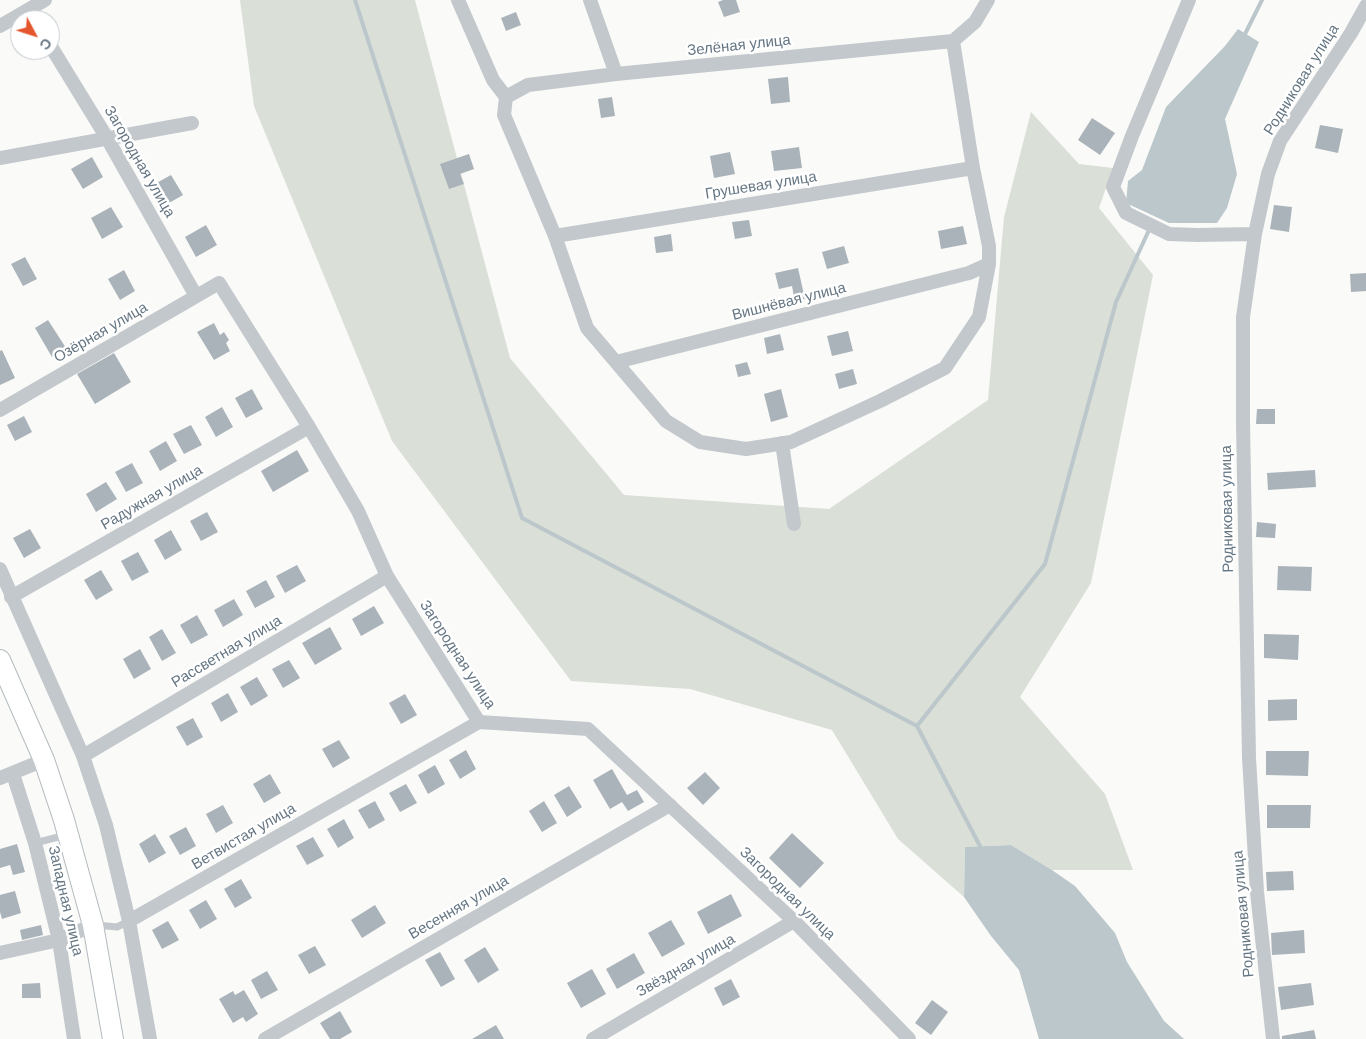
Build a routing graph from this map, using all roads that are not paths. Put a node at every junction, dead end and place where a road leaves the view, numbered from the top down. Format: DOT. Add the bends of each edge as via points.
graph roads {
  1 [pos="45,0"];
  2 [pos="458,0"];
  3 [pos="590,0"];
  4 [pos="988,0"];
  5 [pos="1189,0"];
  6 [pos="1366,6"];
  7 [pos="36,10"];
  8 [pos="953,41"];
  9 [pos="59,60"];
  10 [pos="616,74"];
  11 [pos="506,96"];
  12 [pos="192,123"];
  13 [pos="107,138"];
  14 [pos="0,158"];
  15 [pos="973,168"];
  16 [pos="1255,234"];
  17 [pos="555,236"];
  18 [pos="989,264"];
  19 [pos="219,283"];
  20 [pos="196,296"];
  21 [pos="616,362"];
  22 [pos="0,410"];
  23 [pos="309,428"];
  24 [pos="782,444"];
  25 [pos="794,524"];
  26 [pos="0,570"];
  27 [pos="387,576"];
  28 [pos="11,597"];
  29 [pos="0,662"];
  30 [pos="479,722"];
  31 [pos="83,756"];
  32 [pos="44,760"];
  33 [pos="6,776"];
  34 [pos="670,805"];
  35 [pos="68,834"];
  36 [pos="35,843"];
  37 [pos="129,921"];
  38 [pos="794,921"];
  39 [pos="93,925"];
  40 [pos="59,940"];
  41 [pos="0,953"];
  42 [pos="74,1039"];
  43 [pos="113,1039"];
  44 [pos="150,1039"];
  45 [pos="265,1039"];
  46 [pos="594,1039"];
  47 [pos="909,1039"];
  48 [pos="1274,1039"];
  1 -- 7 [label="street"];
  2 -- 11 [label="street" via="493,80"];
  3 -- 10 [label="street"];
  4 -- 8 [label="street" via="974,22"];
  5 -- 16 [label="street" via="1113,187 1126,212 1169,234"];
  6 -- 16 [label="street, Родниковая улица" via="1280,142 1268,174"];
  8 -- 10 [label="street, Зелёная улица"];
  8 -- 15 [label="street"];
  9 -- 13 [label="street, Загородная улица"];
  10 -- 11 [label="street, Зелёная улица" via="528,85"];
  11 -- 17 [label="street" via="504,115"];
  12 -- 13 [label="street"];
  13 -- 14 [label="street"];
  13 -- 20 [label="street, Загородная улица"];
  15 -- 17 [label="street, Грушевая улица"];
  15 -- 18 [label="street"];
  16 -- 48 [label="street, Родниковая улица" via="1243,317 1248,758 1257,892"];
  17 -- 21 [label="street" via="587,328"];
  18 -- 21 [label="street, Вишнёвая улица" via="969,273"];
  18 -- 24 [label="street" via="979,317 945,368"];
  19 -- 20 [label="street, Озёрная улица"];
  19 -- 23 [label="street, Загородная улица"];
  20 -- 22 [label="street, Озёрная улица"];
  21 -- 24 [label="street" via="666,421 700,442 746,449"];
  23 -- 27 [label="street, Загородная улица" via="358,511"];
  23 -- 28 [label="street, Радужная улица"];
  24 -- 25 [label="street"];
  26 -- 28 [label="street"];
  27 -- 30 [label="street, Загородная улица"];
  27 -- 31 [label="street, Рассветная улица"];
  28 -- 31 [label="street"];
  29 -- 32 [label="street"];
  30 -- 34 [label="street, Загородная улица" via="588,729"];
  30 -- 37 [label="street, Ветвистая улица"];
  31 -- 37 [label="street" via="106,826"];
  32 -- 33 [label="street"];
  32 -- 35 [label="street"];
  33 -- 36 [label="street, Западная улица"];
  34 -- 38 [label="street, Загородная улица"];
  34 -- 45 [label="street, Весенняя улица"];
  35 -- 36 [label="lane"];
  35 -- 39 [label="street"];
  36 -- 40 [label="street, Западная улица"];
  37 -- 39 [label="lane" via="117,927"];
  37 -- 44 [label="street"];
  38 -- 46 [label="street, Звёздная улица"];
  38 -- 47 [label="street, Загородная улица"];
  39 -- 40 [label="street"];
  39 -- 43 [label="street"];
  40 -- 41 [label="street"];
  40 -- 42 [label="street, Западная улица"];
}
